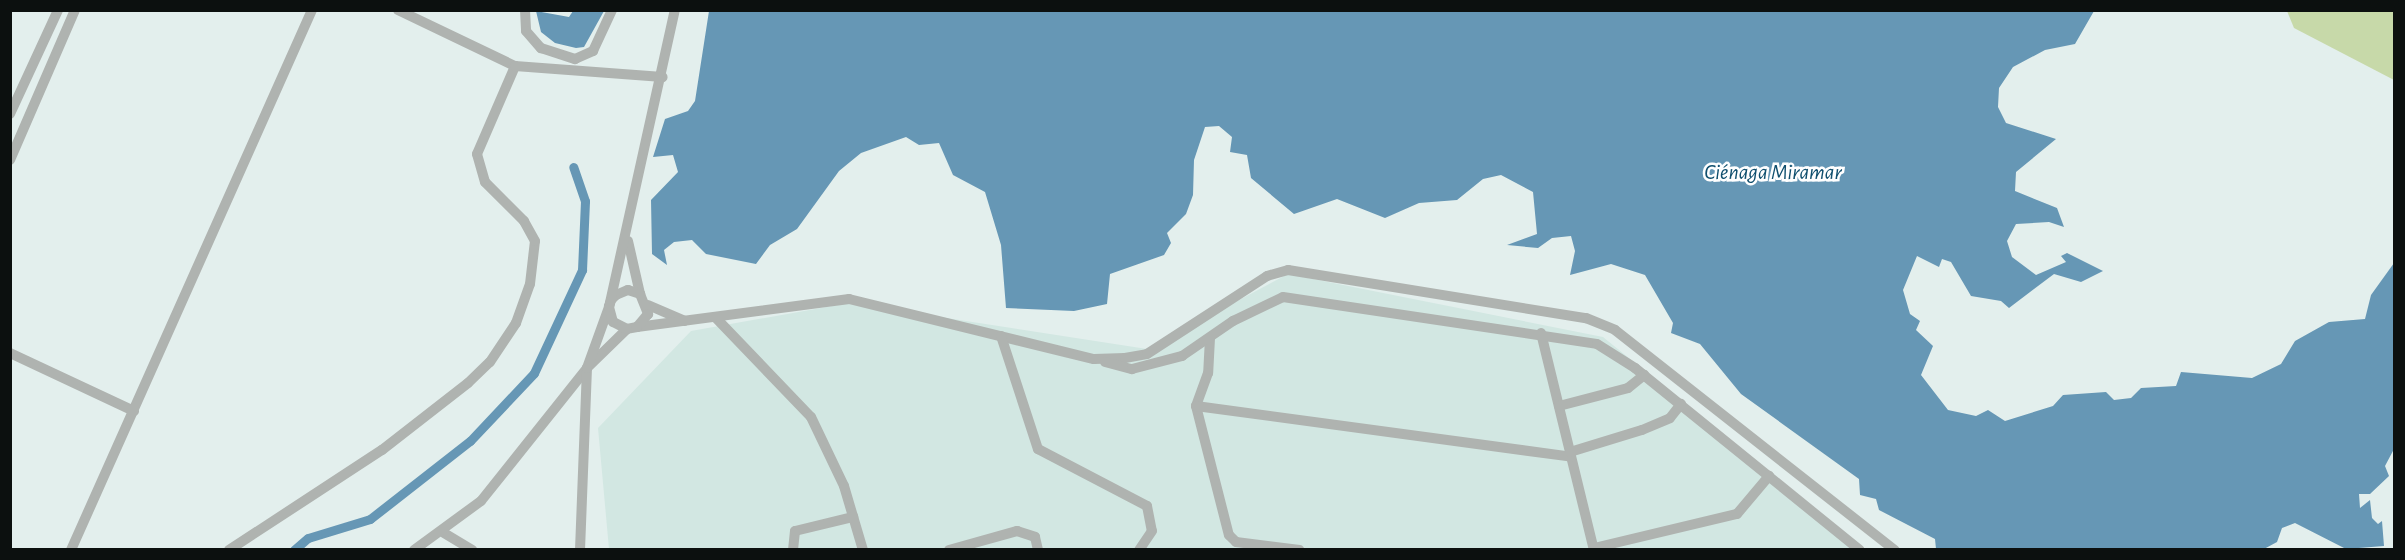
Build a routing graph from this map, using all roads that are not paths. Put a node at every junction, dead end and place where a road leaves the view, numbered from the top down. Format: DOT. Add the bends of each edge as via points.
graph roads {
  1 [pos="58,10"];
  2 [pos="75,10"];
  3 [pos="312,10"];
  4 [pos="398,10"];
  5 [pos="525,10"];
  6 [pos="612,10"];
  7 [pos="675,10"];
  8 [pos="515,66"];
  9 [pos="663,77"];
  10 [pos="10,114"];
  11 [pos="10,160"];
  12 [pos="628,238"];
  13 [pos="640,294"];
  14 [pos="648,305"];
  15 [pos="609,307"];
  16 [pos="716,318"];
  17 [pos="688,322"];
  18 [pos="632,328"];
  19 [pos="1541,333"];
  20 [pos="1001,336"];
  21 [pos="1210,338"];
  22 [pos="10,353"];
  23 [pos="1094,359"];
  24 [pos="587,368"];
  25 [pos="1644,375"];
  26 [pos="1681,404"];
  27 [pos="1196,406"];
  28 [pos="1559,406"];
  29 [pos="134,411"];
  30 [pos="1570,454"];
  31 [pos="1769,476"];
  32 [pos="853,517"];
  33 [pos="444,533"];
  34 [pos="1268,547"];
  35 [pos="71,549"];
  36 [pos="229,549"];
  37 [pos="414,549"];
  38 [pos="472,549"];
  39 [pos="580,549"];
  40 [pos="793,549"];
  41 [pos="862,549"];
  42 [pos="949,549"];
  43 [pos="1038,549"];
  44 [pos="1139,549"];
  45 [pos="1299,549"];
  46 [pos="1594,549"];
  47 [pos="1860,549"];
  48 [pos="1895,549"];
  1 -- 10 [label="street"];
  2 -- 11 [label="street"];
  3 -- 29 [label="street"];
  4 -- 8 [label="street"];
  5 -- 6 [label="street" via="526,31 541,48 575,59 593,51"];
  7 -- 9 [label="street"];
  8 -- 9 [label="street"];
  8 -- 36 [label="street" via="477,154 485,182 524,221 535,241 530,284 516,323 490,362 382,450"];
  9 -- 12 [label="street"];
  12 -- 13 [label="street"];
  12 -- 15 [label="street"];
  13 -- 14 [label="street"];
  13 -- 15 [label="street" via="621,292"];
  14 -- 17 [label="street"];
  14 -- 18 [label="street"];
  15 -- 18 [label="street" via="613,322"];
  15 -- 24 [label="street"];
  16 -- 17 [label="street"];
  16 -- 20 [label="street" via="849,299"];
  16 -- 32 [label="street" via="805,409 844,486"];
  17 -- 18 [label="street"];
  18 -- 24 [label="street"];
  19 -- 21 [label="street" via="1283,297 1258,306"];
  19 -- 25 [label="street" via="1597,344"];
  19 -- 28 [label="street"];
  20 -- 23 [label="street"];
  20 -- 44 [label="street" via="1038,449 1147,506 1152,531"];
  21 -- 23 [label="street" via="1152,367 1132,369"];
  21 -- 27 [label="street" via="1208,373"];
  22 -- 29 [label="street"];
  23 -- 48 [label="street" via="1148,354 1279,271 1586,318 1615,330"];
  24 -- 33 [label="street" via="496,484"];
  24 -- 39 [label="street"];
  25 -- 26 [label="street"];
  25 -- 28 [label="street" via="1628,388"];
  26 -- 30 [label="street" via="1661,422"];
  26 -- 31 [label="street"];
  27 -- 30 [label="street"];
  27 -- 34 [label="street" via="1229,535 1236,542"];
  28 -- 30 [label="street"];
  29 -- 35 [label="street"];
  30 -- 46 [label="street"];
  31 -- 46 [label="street" via="1737,514"];
  31 -- 47 [label="street"];
  32 -- 40 [label="street" via="795,531"];
  32 -- 41 [label="street"];
  33 -- 37 [label="street"];
  33 -- 38 [label="street"];
  34 -- 45 [label="street"];
  42 -- 43 [label="street" via="1017,531 1035,537"];
}
